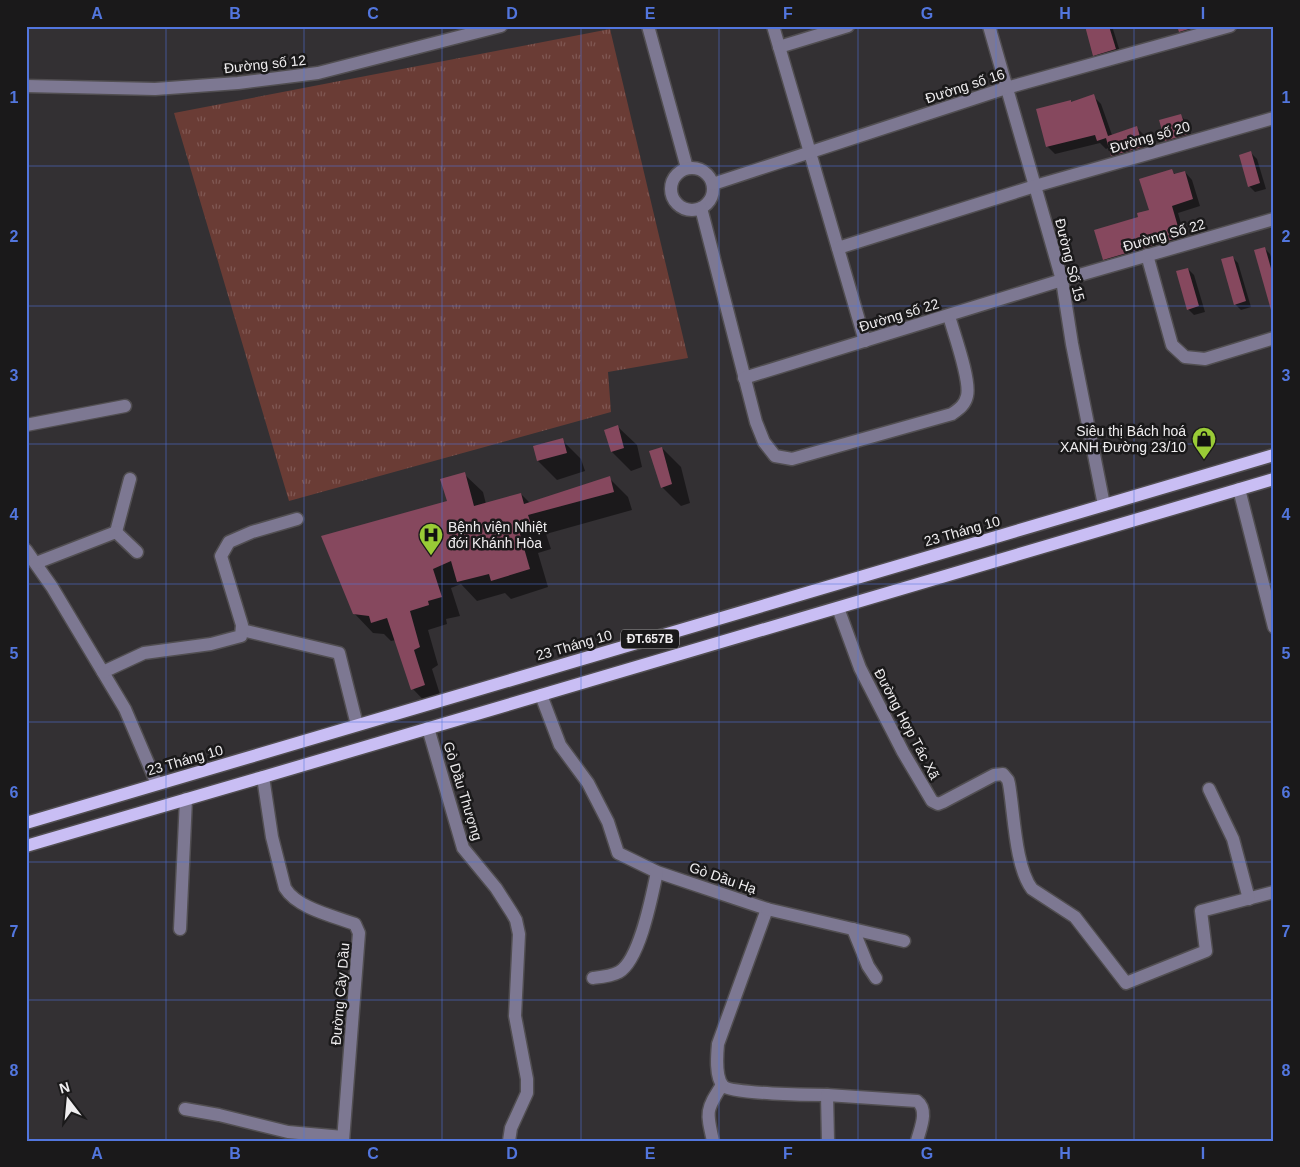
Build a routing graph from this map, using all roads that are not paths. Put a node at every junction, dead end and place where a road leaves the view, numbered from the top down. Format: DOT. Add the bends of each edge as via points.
graph roads {
  1 [pos="501,26"];
  2 [pos="648,26"];
  3 [pos="773,26"];
  4 [pos="848,26"];
  5 [pos="989,26"];
  6 [pos="1230,26"];
  7 [pos="779,47"];
  8 [pos="26,86"];
  9 [pos="1006,88"];
  10 [pos="1274,118"];
  11 [pos="687,168"];
  12 [pos="713,184"];
  13 [pos="1035,186"];
  14 [pos="701,208"];
  15 [pos="1274,219"];
  16 [pos="838,248"];
  17 [pos="1147,256"];
  18 [pos="1062,280"];
  19 [pos="949,316"];
  20 [pos="1274,338"];
  21 [pos="865,341"];
  22 [pos="744,378"];
  23 [pos="125,406"];
  24 [pos="26,425"];
  25 [pos="1274,455"];
  26 [pos="1232,468"];
  27 [pos="130,479"];
  28 [pos="1274,479"];
  29 [pos="1239,489"];
  30 [pos="1104,505"];
  31 [pos="297,519"];
  32 [pos="116,532"];
  33 [pos="26,550"];
  34 [pos="137,552"];
  35 [pos="36,563"];
  36 [pos="838,608"];
  37 [pos="1274,627"];
  38 [pos="242,630"];
  39 [pos="103,672"];
  40 [pos="541,696"];
  41 [pos="357,725"];
  42 [pos="428,728"];
  43 [pos="263,777"];
  44 [pos="157,784"];
  45 [pos="1210,789"];
  46 [pos="186,799"];
  47 [pos="26,812"];
  48 [pos="50,816"];
  49 [pos="26,823"];
  50 [pos="45,840"];
  51 [pos="26,846"];
  52 [pos="26,854"];
  53 [pos="657,872"];
  54 [pos="1274,892"];
  55 [pos="1249,900"];
  56 [pos="768,909"];
  57 [pos="180,929"];
  58 [pos="852,929"];
  59 [pos="904,941"];
  60 [pos="593,978"];
  61 [pos="876,978"];
  62 [pos="722,1085"];
  63 [pos="827,1095"];
  64 [pos="185,1109"];
  65 [pos="343,1139"];
  66 [pos="509,1141"];
  67 [pos="713,1141"];
  68 [pos="828,1141"];
  69 [pos="917,1141"];
  1 -- 8 [label="street, Đường số 12" via="300,76 155,89"];
  2 -- 11 [label="street"];
  3 -- 7 [label="street"];
  4 -- 7 [label="street"];
  5 -- 9 [label="street, Đường Số 15"];
  6 -- 9 [label="street, Đường số 16"];
  7 -- 16 [label="street"];
  9 -- 12 [label="street, Đường số 16"];
  9 -- 13 [label="street, Đường Số 15"];
  10 -- 13 [label="street, Đường số 20"];
  11 -- 12 [label="street" via="706,172"];
  11 -- 14 [label="street" via="676,175 672,196 680,207 687,210"];
  12 -- 14 [label="street" via="712,198"];
  13 -- 16 [label="street, Đường số 20"];
  13 -- 18 [label="street, Đường Số 15"];
  14 -- 22 [label="street"];
  15 -- 17 [label="street, Đường Số 22"];
  16 -- 21 [label="street"];
  17 -- 18 [label="street, Đường Số 22"];
  17 -- 20 [label="street, Đường số 22" via="1172,345 1184,357 1206,359"];
  18 -- 19 [label="street, Đường số 22"];
  18 -- 30 [label="street, Đường Số 15"];
  19 -- 21 [label="street, Đường số 22"];
  19 -- 22 [label="street" via="966,380 967,396 962,406 952,414 792,459 775,456 764,442"];
  21 -- 22 [label="street, Đường số 22"];
  23 -- 24 [label="street"];
  25 -- 26 [label="main road, 23 Tháng 10 / ĐT.657B"];
  26 -- 29 [label="main road"];
  26 -- 30 [label="main road, 23 Tháng 10 / ĐT.657B"];
  27 -- 32 [label="street"];
  28 -- 29 [label="main road, ĐT.657B"];
  29 -- 36 [label="main road, ĐT.657B"];
  29 -- 37 [label="street"];
  30 -- 41 [label="main road, 23 Tháng 10 / ĐT.657B"];
  31 -- 38 [label="street" via="230,542 221,556"];
  32 -- 34 [label="street"];
  32 -- 35 [label="street"];
  33 -- 35 [label="street"];
  35 -- 39 [label="street"];
  36 -- 40 [label="main road, ĐT.657B"];
  36 -- 55 [label="street, Đường Hợp Tác Xã" via="860,668 930,798 938,804 994,775 1006,776 1027,882 1032,889 1075,917 1126,983 1206,951 1201,911"];
  38 -- 39 [label="street" via="241,636 211,644 144,653"];
  38 -- 41 [label="street" via="339,653"];
  39 -- 44 [label="street" via="132,722"];
  40 -- 42 [label="main road, ĐT.657B"];
  40 -- 53 [label="street, Gò Dầu Hạ" via="560,745 588,783 608,822 618,854"];
  41 -- 44 [label="main road, 23 Tháng 10 / ĐT.657B"];
  42 -- 43 [label="main road, ĐT.657B"];
  42 -- 66 [label="street, Gò Dầu Thượng" via="463,848 496,888 518,926 515,1016 527,1092 511,1128"];
  43 -- 46 [label="main road, ĐT.657B"];
  43 -- 65 [label="street, Đường Cây Dầu" via="272,837 285,888 297,902 355,924 359,933"];
  44 -- 48 [label="main road, 23 Tháng 10 / ĐT.657B"];
  45 -- 55 [label="street" via="1233,839"];
  46 -- 50 [label="main road, ĐT.657B"];
  46 -- 57 [label="street"];
  47 -- 48 [label="main road, ĐT.657B"];
  48 -- 49 [label="main road, 23 Tháng 10 / ĐT.657B"];
  50 -- 51 [label="main road, ĐT.657B"];
  50 -- 52 [label="main road, ĐT.657B"];
  53 -- 56 [label="street, Gò Dầu Hạ"];
  53 -- 60 [label="street" via="644,926 632,958 619,972"];
  54 -- 55 [label="street, Đường Hợp Tác Xã"];
  56 -- 58 [label="street"];
  56 -- 62 [label="street, Gò Dầu Hạ" via="718,1044"];
  58 -- 59 [label="street"];
  58 -- 61 [label="street"];
  62 -- 63 [label="street" via="746,1091"];
  62 -- 67 [label="street" via="708,1110"];
  63 -- 68 [label="street"];
  63 -- 69 [label="street" via="917,1101 923,1112"];
  64 -- 65 [label="street" via="288,1132"];
}
